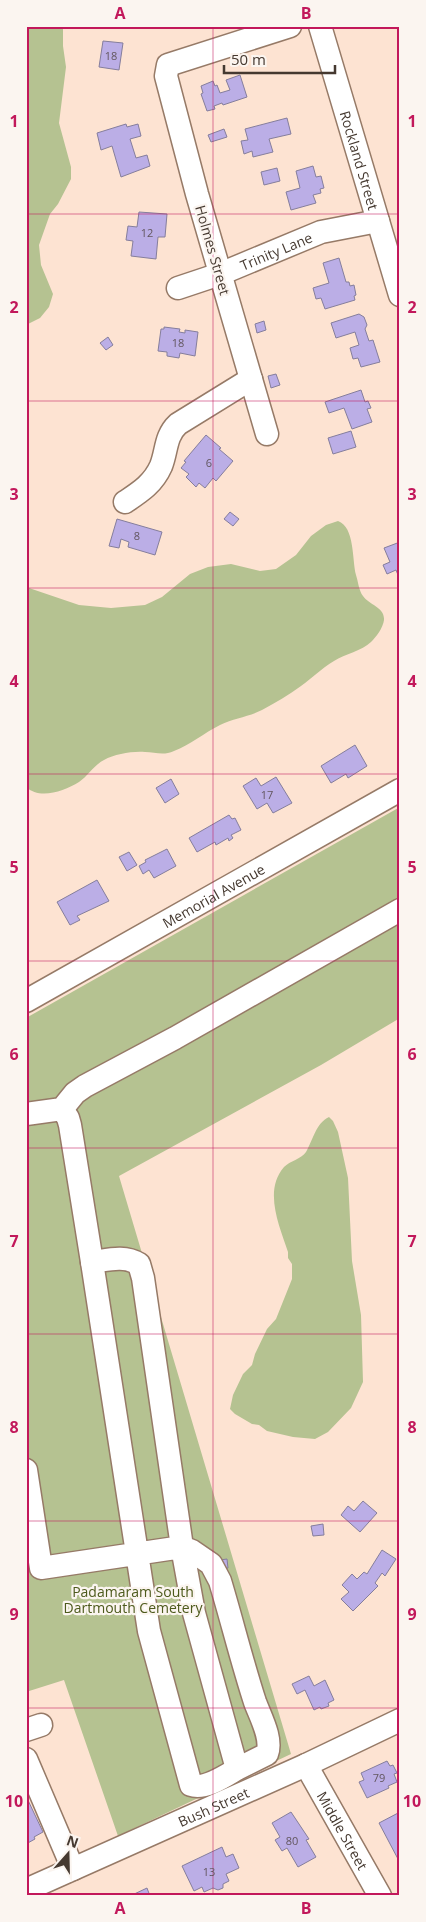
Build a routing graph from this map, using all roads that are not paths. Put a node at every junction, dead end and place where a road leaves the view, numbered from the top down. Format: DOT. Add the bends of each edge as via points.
graph roads {
  1 [pos="290,26"];
  2 [pos="320,26"];
  3 [pos="378,221"];
  4 [pos="220,274"];
  5 [pos="178,288"];
  6 [pos="400,295"];
  7 [pos="251,379"];
  8 [pos="268,434"];
  9 [pos="125,502"];
  10 [pos="400,790"];
  11 [pos="400,910"];
  12 [pos="26,1001"];
  13 [pos="62,1110"];
  14 [pos="26,1114"];
  15 [pos="92,1262"];
  16 [pos="26,1470"];
  17 [pos="182,1547"];
  18 [pos="136,1555"];
  19 [pos="34,1569"];
  20 [pos="400,1720"];
  21 [pos="26,1759"];
  22 [pos="306,1765"];
  23 [pos="237,1769"];
  24 [pos="73,1870"];
  25 [pos="26,1890"];
  26 [pos="380,1896"];
  1 -- 4 [label="street, Holmes Street" via="168,65 166,76"];
  2 -- 3 [label="street, Rockland Street"];
  3 -- 4 [label="street, Trinity Lane" via="321,232"];
  3 -- 6 [label="street, Rockland Street"];
  4 -- 5 [label="street, Trinity Lane"];
  4 -- 7 [label="street, Holmes Street"];
  7 -- 8 [label="street, Holmes Street"];
  7 -- 9 [label="street" via="170,431 161,466 145,489"];
  10 -- 12 [label="street, Memorial Avenue"];
  11 -- 13 [label="street" via="85,1086"];
  13 -- 14 [label="street"];
  13 -- 15 [label="street" via="70,1125"];
  15 -- 17 [label="street" via="123,1258 139,1264"];
  15 -- 18 [label="street"];
  16 -- 19 [label="street"];
  17 -- 18 [label="street"];
  17 -- 23 [label="street" via="194,1613"];
  17 -- 23 [label="street" via="211,1564 220,1581 266,1734 267,1754"];
  18 -- 19 [label="street"];
  18 -- 23 [label="street" via="149,1631 191,1785 196,1787"];
  20 -- 22 [label="street, Bush Street"];
  21 -- 24 [label="street"];
  22 -- 24 [label="street, Bush Street"];
  22 -- 26 [label="street, Middle Street"];
  24 -- 25 [label="street, Bush Street"];
}
